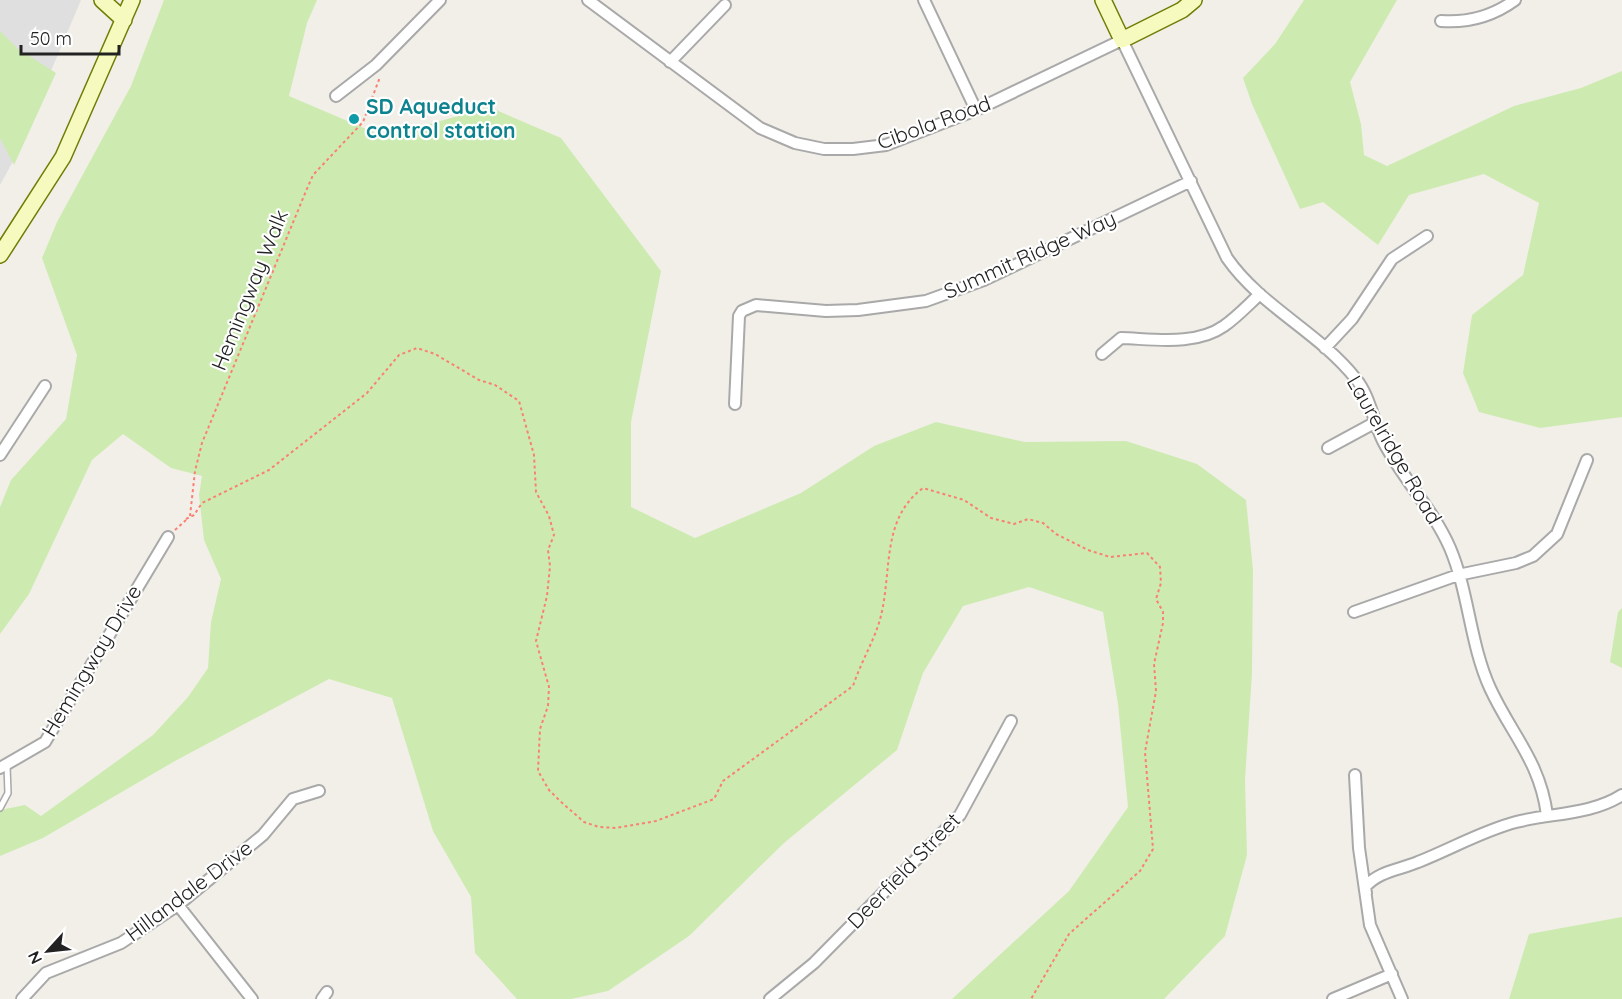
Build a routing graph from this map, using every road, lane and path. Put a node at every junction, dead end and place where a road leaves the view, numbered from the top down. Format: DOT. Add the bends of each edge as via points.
graph roads {
  1 [pos="102,0"];
  2 [pos="132,0"];
  3 [pos="440,0"];
  4 [pos="588,0"];
  5 [pos="924,0"];
  6 [pos="1103,0"];
  7 [pos="1194,0"];
  8 [pos="1515,0"];
  9 [pos="725,5"];
  10 [pos="124,20"];
  11 [pos="1441,21"];
  12 [pos="1122,40"];
  13 [pos="670,62"];
  14 [pos="372,68"];
  15 [pos="336,96"];
  16 [pos="976,110"];
  17 [pos="1191,181"];
  18 [pos="1426,236"];
  19 [pos="0,255"];
  20 [pos="1260,294"];
  21 [pos="1325,348"];
  22 [pos="1102,354"];
  23 [pos="45,386"];
  24 [pos="735,404"];
  25 [pos="1376,422"];
  26 [pos="1328,448"];
  27 [pos="0,455"];
  28 [pos="1587,460"];
  29 [pos="186,519"];
  30 [pos="168,537"];
  31 [pos="1458,575"];
  32 [pos="1354,612"];
  33 [pos="1011,721"];
  34 [pos="3,767"];
  35 [pos="1355,775"];
  36 [pos="319,791"];
  37 [pos="1622,795"];
  38 [pos="0,808"];
  39 [pos="1547,815"];
  40 [pos="1366,893"];
  41 [pos="178,905"];
  42 [pos="1392,974"];
  43 [pos="22,999"];
  44 [pos="252,999"];
  45 [pos="770,999"];
  46 [pos="1031,999"];
  47 [pos="1333,999"];
  48 [pos="1402,999"];
  1 -- 10 [label="main road"];
  2 -- 10 [label="main road"];
  3 -- 14 [label="street"];
  4 -- 13 [label="street, Cibola Road"];
  5 -- 16 [label="street"];
  6 -- 12 [label="main road, Laurelridge Road"];
  7 -- 12 [label="main road, Cibola Road"];
  8 -- 11 [label="street" via="1493,13 1462,22"];
  9 -- 13 [label="street"];
  10 -- 19 [label="main road" via="63,157"];
  12 -- 16 [label="street, Cibola Road"];
  12 -- 17 [label="street, Laurelridge Road"];
  13 -- 16 [label="street, Cibola Road" via="760,128 795,143 824,148 886,145"];
  14 -- 15 [label="street"];
  14 -- 29 [label="path, Hemingway Walk" via="381,78 369,110 354,134 313,175 272,269 202,443 192,511"];
  17 -- 20 [label="street, Laurelridge Road" via="1227,258 1242,279"];
  17 -- 24 [label="street, Summit Ridge Way" via="984,280 926,301 847,311 756,305 739,316"];
  18 -- 21 [label="street" via="1392,259 1352,319"];
  20 -- 21 [label="street, Laurelridge Road"];
  20 -- 22 [label="street" via="1223,327 1207,335 1184,339 1121,338"];
  21 -- 25 [label="street, Laurelridge Road" via="1356,379"];
  23 -- 27 [label="street"];
  25 -- 26 [label="street"];
  25 -- 31 [label="street, Laurelridge Road" via="1384,442 1431,511 1451,549"];
  28 -- 31 [label="street" via="1557,534 1547,545 1516,563"];
  29 -- 30 [label="path, Hemingway Walk"];
  29 -- 46 [label="path" via="202,503 268,470 367,393 399,355 417,348 495,385 519,401 534,455 536,492 554,535 548,550 547,596 536,641 549,687 548,706 540,729 538,771 549,790 584,822 616,828 656,821 714,799 723,781 853,686 878,627 892,533 902,509 923,488 964,500 991,518 1014,524 1028,519 1043,522 1056,534 1110,557 1147,553 1160,567 1161,584 1156,599 1163,612 1154,664 1156,691 1145,752 1153,849 1140,871 1069,934"];
  30 -- 34 [label="street, Hemingway Drive" via="45,742"];
  31 -- 32 [label="street"];
  31 -- 39 [label="street, Laurelridge Road" via="1479,660 1491,690 1533,761"];
  33 -- 45 [label="street, Deerfield Street" via="960,815 814,963"];
  34 -- 38 [label="lane" via="8,793"];
  35 -- 40 [label="street"];
  36 -- 41 [label="street, Hillandale Drive" via="293,799 263,835"];
  37 -- 39 [label="street" via="1607,805"];
  39 -- 40 [label="street" via="1514,822 1375,876 1365,887"];
  40 -- 42 [label="street" via="1370,926"];
  41 -- 43 [label="street, Hillandale Drive" via="121,943 46,974"];
  41 -- 44 [label="street"];
  42 -- 47 [label="street"];
  42 -- 48 [label="street"];
}
